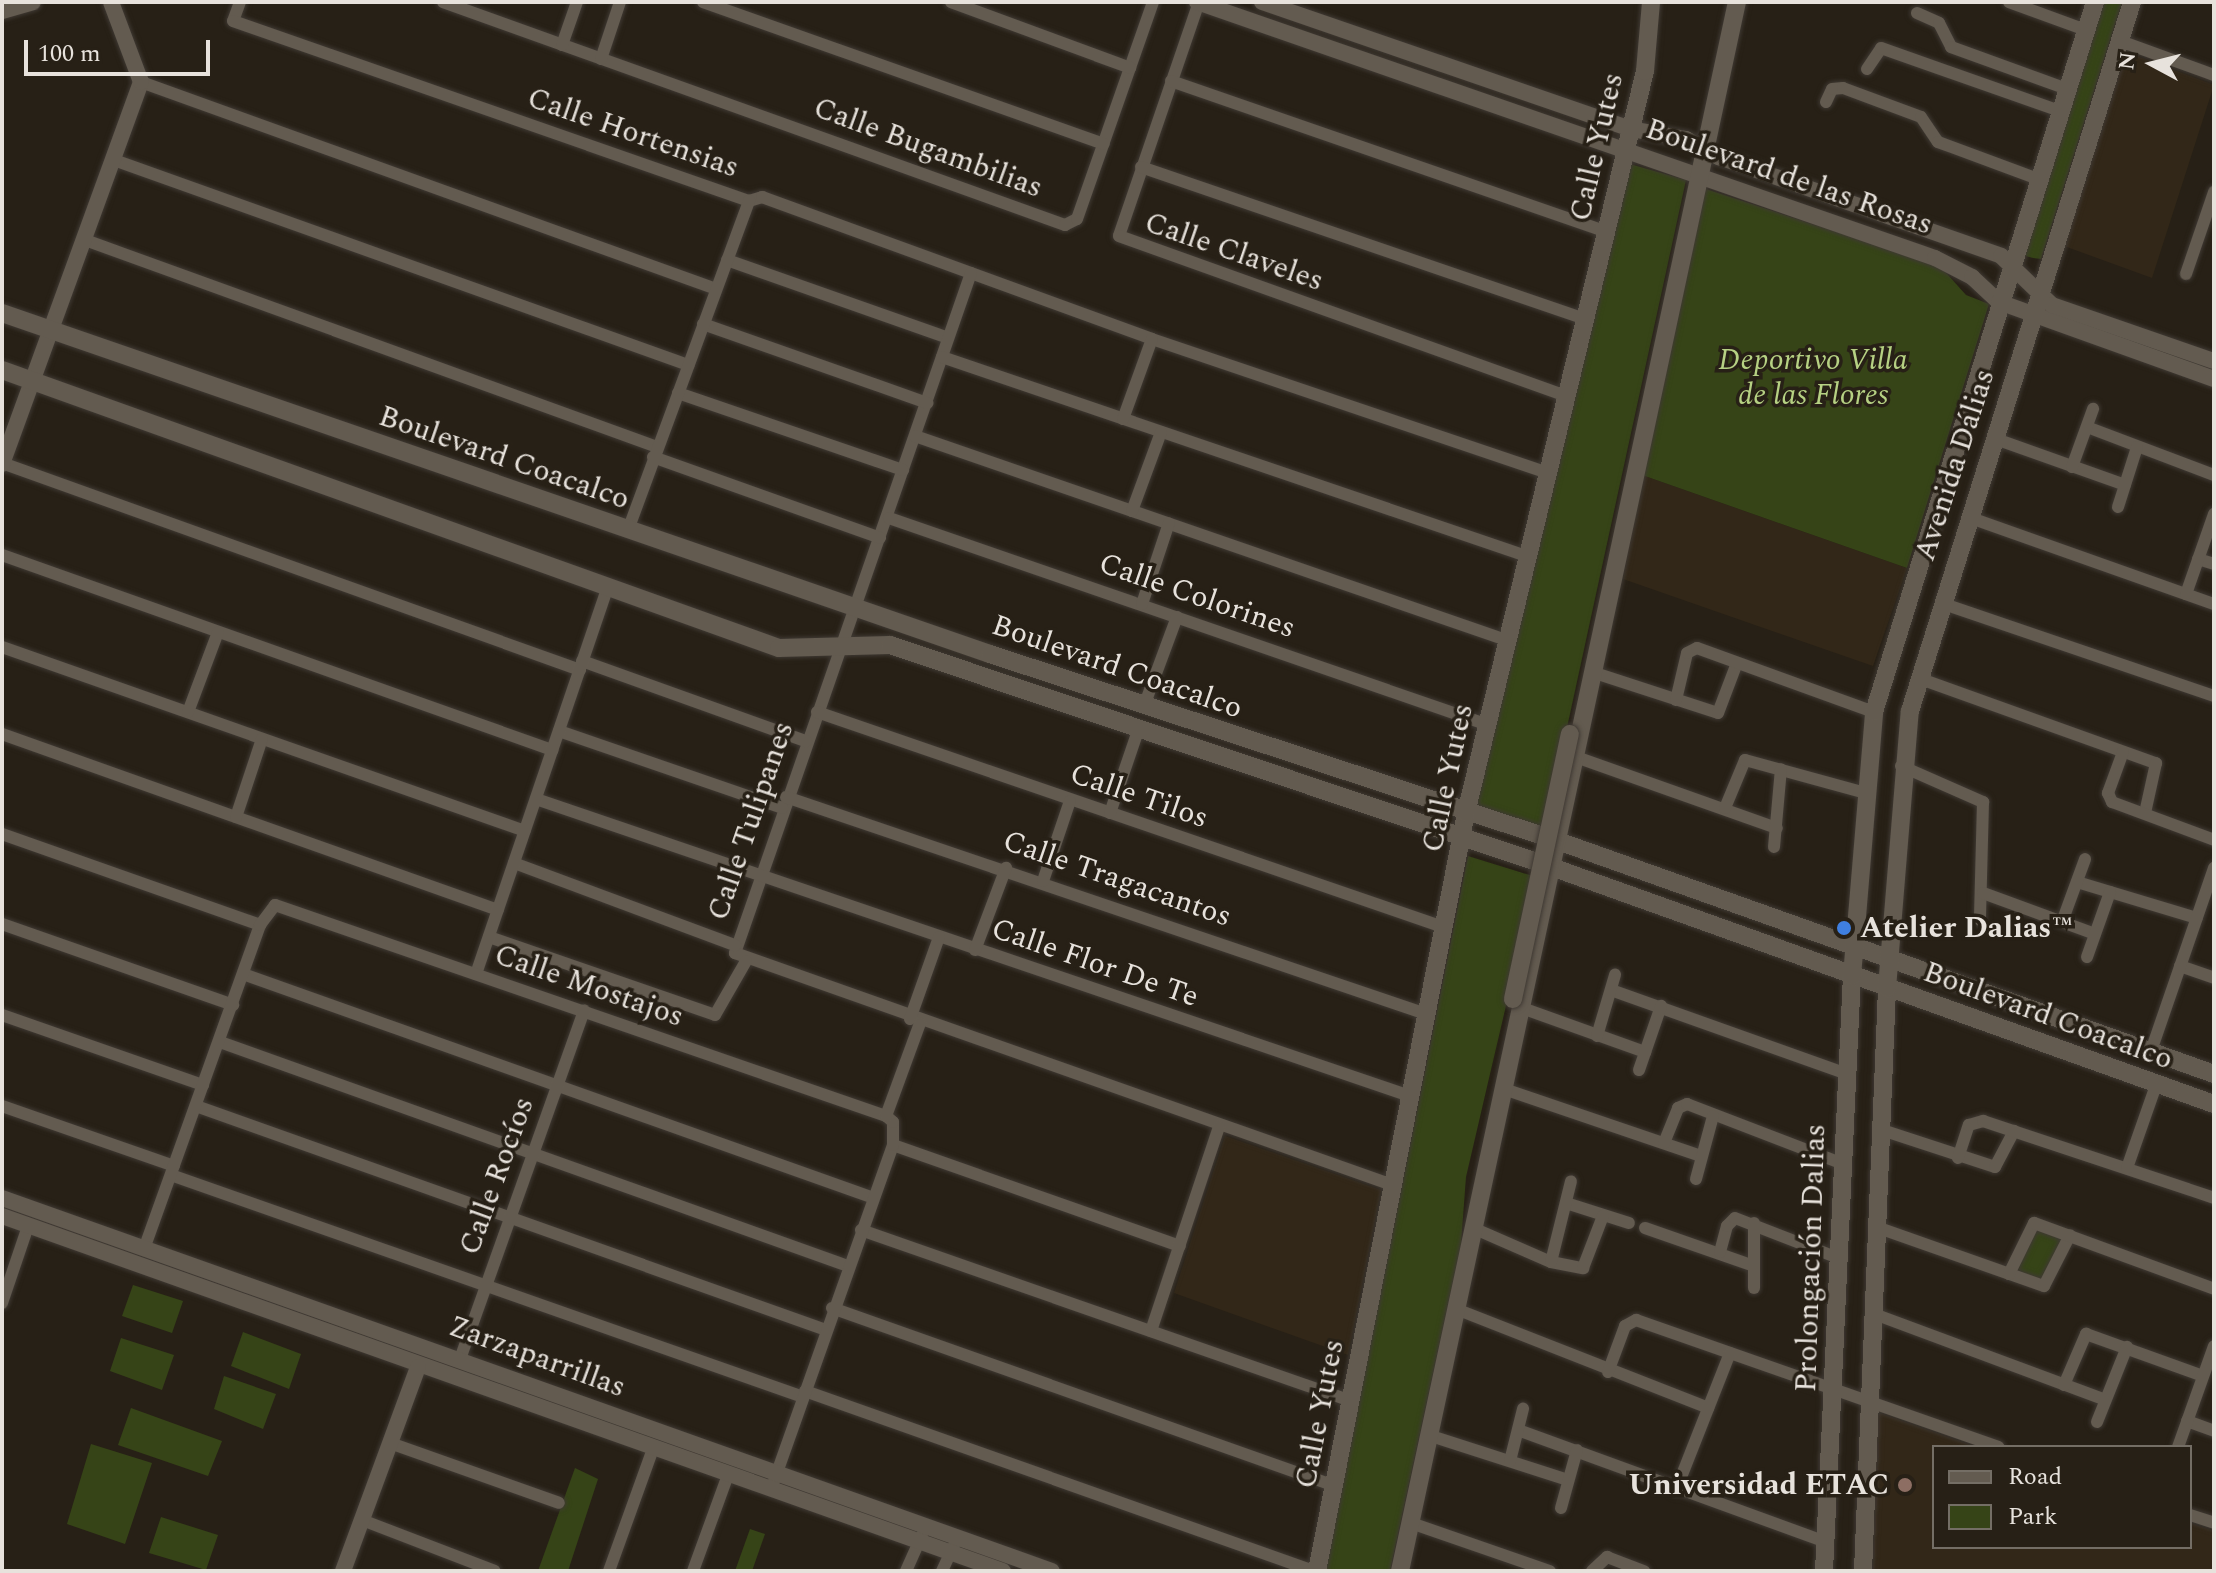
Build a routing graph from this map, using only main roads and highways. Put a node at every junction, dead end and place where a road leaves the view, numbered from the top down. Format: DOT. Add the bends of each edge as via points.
graph roads {
  1 [pos="1651,2"];
  2 [pos="1737,2"];
  3 [pos="2095,2"];
  4 [pos="2132,2"];
  5 [pos="2,313"];
  6 [pos="2,370"];
  7 [pos="1627,512"];
  8 [pos="1466,813"];
  9 [pos="1462,838"];
  10 [pos="1558,841"];
  11 [pos="1553,868"];
  12 [pos="1856,948"];
  13 [pos="1889,957"];
  14 [pos="1852,976"];
  15 [pos="1887,988"];
  16 [pos="1518,1004"];
  17 [pos="2214,1074"];
  18 [pos="2214,1104"];
  19 [pos="1474,1223"];
  20 [pos="1316,1571"];
  21 [pos="1400,1571"];
  22 [pos="1824,1571"];
  23 [pos="1863,1571"];
  1 -- 8 [label="main road, Calle Yutes" via="1627,149"];
  2 -- 7 [label="main road"];
  3 -- 12 [label="main road, Avenida Dálias" via="1874,712"];
  4 -- 13 [label="main road, Avenida Dálias" via="1918,678 1901,766"];
  5 -- 8 [label="main road, Boulevard Coacalco"];
  6 -- 9 [label="main road, Boulevard Coacalco" via="779,648 890,645"];
  7 -- 10 [label="main road"];
  7 -- 16 [label="main road, bridge" via="1604,575"];
  8 -- 9 [label="main road, Calle Yutes"];
  8 -- 10 [label="main road, Boulevard Coacalco"];
  9 -- 11 [label="main road, Boulevard Coacalco"];
  9 -- 20 [label="main road, Calle Yutes"];
  10 -- 11 [label="main road"];
  10 -- 12 [label="main road, Boulevard Coacalco"];
  11 -- 14 [label="main road, Boulevard Coacalco"];
  11 -- 16 [label="main road"];
  12 -- 13 [label="main road, Boulevard Coacalco"];
  12 -- 14 [label="main road, Prolongación Dalias"];
  13 -- 15 [label="main road"];
  13 -- 17 [label="main road, Boulevard Coacalco"];
  14 -- 15 [label="main road, Boulevard Coacalco"];
  14 -- 22 [label="main road, Prolongación Dalias"];
  15 -- 18 [label="main road, Boulevard Coacalco"];
  15 -- 23 [label="main road"];
  16 -- 19 [label="main road"];
  16 -- 19 [label="main road"];
  19 -- 21 [label="main road"];
}
